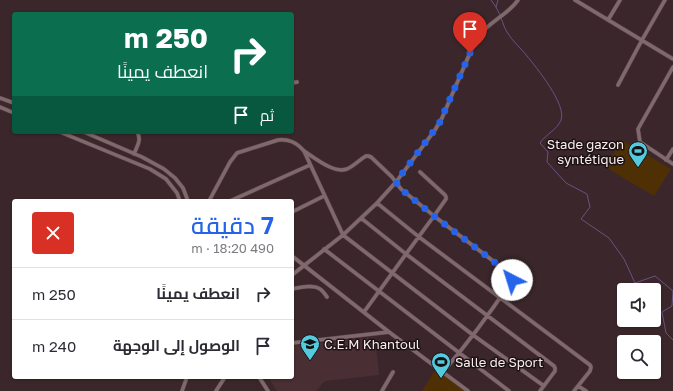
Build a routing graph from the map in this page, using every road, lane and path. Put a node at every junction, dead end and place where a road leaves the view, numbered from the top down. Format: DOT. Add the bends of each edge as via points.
graph roads {
  1 [pos="518,0"];
  2 [pos="575,0"];
  3 [pos="620,0"];
  4 [pos="665,0"];
  5 [pos="608,20"];
  6 [pos="642,40"];
  7 [pos="673,59"];
  8 [pos="673,67"];
  9 [pos="297,82"];
  10 [pos="294,83"];
  11 [pos="618,85"];
  12 [pos="0,98"];
  13 [pos="12,102"];
  14 [pos="0,107"];
  15 [pos="12,112"];
  16 [pos="65,134"];
  17 [pos="89,134"];
  18 [pos="139,134"];
  19 [pos="673,148"];
  20 [pos="304,151"];
  21 [pos="134,154"];
  22 [pos="666,160"];
  23 [pos="673,164"];
  24 [pos="310,165"];
  25 [pos="420,172"];
  26 [pos="396,182"];
  27 [pos="324,196"];
  28 [pos="179,199"];
  29 [pos="187,199"];
  30 [pos="210,199"];
  31 [pos="234,199"];
  32 [pos="377,203"];
  33 [pos="294,211"];
  34 [pos="434,216"];
  35 [pos="361,218"];
  36 [pos="343,235"];
  37 [pos="419,237"];
  38 [pos="324,249"];
  39 [pos="406,254"];
  40 [pos="294,258"];
  41 [pos="304,266"];
  42 [pos="393,273"];
  43 [pos="294,274"];
  44 [pos="294,289"];
  45 [pos="380,291"];
  46 [pos="327,297"];
  47 [pos="501,297"];
  48 [pos="364,312"];
  49 [pos="487,316"];
  50 [pos="389,332"];
  51 [pos="474,335"];
  52 [pos="294,343"];
  53 [pos="459,353"];
  54 [pos="393,372"];
  55 [pos="443,372"];
  56 [pos="186,379"];
  57 [pos="224,379"];
  58 [pos="260,379"];
  59 [pos="544,386"];
  60 [pos="578,386"];
  61 [pos="182,391"];
  62 [pos="216,391"];
  63 [pos="268,391"];
  64 [pos="382,391"];
  65 [pos="468,391"];
  66 [pos="509,391"];
  67 [pos="540,391"];
  68 [pos="574,391"];
  69 [pos="586,391"];
  1 -- 26 [label="street" via="476,39 439,124"];
  2 -- 5 [label="street"];
  3 -- 5 [label="street"];
  4 -- 6 [label="street"];
  5 -- 6 [label="street"];
  6 -- 7 [label="street"];
  6 -- 11 [label="street"];
  8 -- 22 [label="street" via="638,129 640,142"];
  9 -- 10 [label="street"];
  12 -- 13 [label="street"];
  14 -- 15 [label="street"];
  16 -- 28 [label="street" via="150,169 166,179"];
  17 -- 21 [label="street"];
  18 -- 21 [label="street"];
  19 -- 22 [label="street"];
  20 -- 24 [label="street"];
  20 -- 26 [label="street" via="338,170 346,169 368,156"];
  20 -- 30 [label="street" via="295,143 278,140 237,153"];
  21 -- 29 [label="street" via="164,169 175,178"];
  22 -- 23 [label="street"];
  24 -- 27 [label="street"];
  24 -- 31 [label="street"];
  25 -- 34 [label="street" via="446,197"];
  26 -- 32 [label="street"];
  26 -- 34 [label="street"];
  27 -- 33 [label="street"];
  27 -- 36 [label="street"];
  32 -- 35 [label="street"];
  32 -- 37 [label="street"];
  34 -- 37 [label="street"];
  34 -- 47 [label="street" via="511,276 512,280"];
  35 -- 36 [label="street"];
  35 -- 39 [label="street"];
  36 -- 38 [label="street"];
  36 -- 42 [label="street"];
  37 -- 39 [label="street"];
  37 -- 47 [label="street"];
  38 -- 41 [label="street"];
  38 -- 45 [label="street"];
  39 -- 42 [label="street"];
  39 -- 49 [label="street"];
  40 -- 41 [label="street"];
  41 -- 43 [label="street"];
  41 -- 48 [label="street"];
  42 -- 45 [label="street"];
  42 -- 51 [label="street"];
  44 -- 46 [label="street" via="316,287"];
  45 -- 48 [label="street"];
  45 -- 53 [label="street"];
  47 -- 49 [label="street"];
  47 -- 60 [label="street" via="591,366"];
  48 -- 50 [label="street"];
  49 -- 51 [label="street"];
  49 -- 59 [label="street" via="554,366 554,371"];
  50 -- 52 [label="street"];
  50 -- 55 [label="street"];
  51 -- 53 [label="street"];
  51 -- 59 [label="street"];
  53 -- 55 [label="street"];
  53 -- 66 [label="street"];
  54 -- 64 [label="street"];
  55 -- 65 [label="street"];
  56 -- 61 [label="street"];
  57 -- 62 [label="street"];
  58 -- 63 [label="street"];
  59 -- 67 [label="street"];
  60 -- 68 [label="street"];
  60 -- 69 [label="street"];
}
